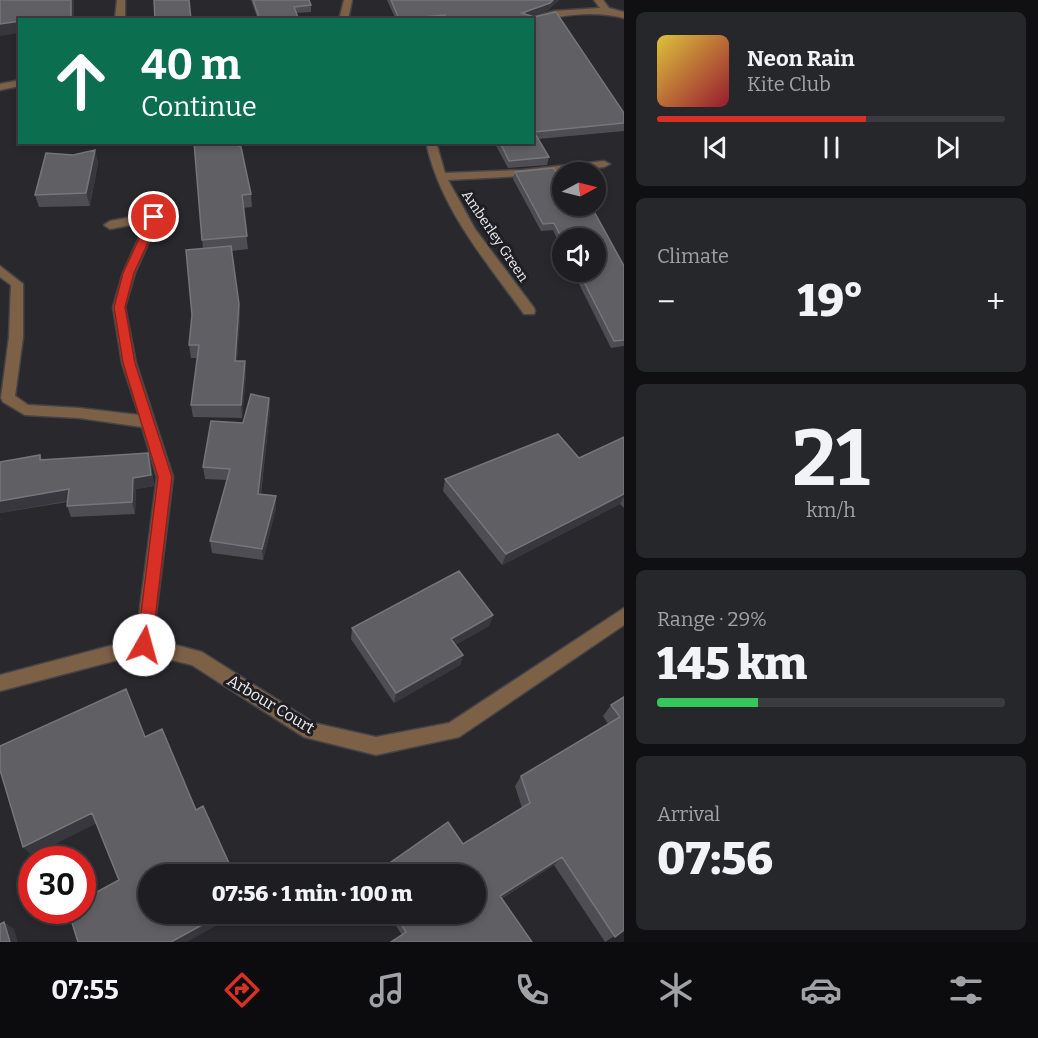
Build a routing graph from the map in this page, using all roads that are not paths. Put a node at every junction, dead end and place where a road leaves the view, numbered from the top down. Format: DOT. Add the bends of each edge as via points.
graph roads {
  1 [pos="121,0"];
  2 [pos="348,0"];
  3 [pos="598,0"];
  4 [pos="606,10"];
  5 [pos="624,15"];
  6 [pos="120,18"];
  7 [pos="344,18"];
  8 [pos="534,18"];
  9 [pos="18,83"];
  10 [pos="0,87"];
  11 [pos="431,144"];
  12 [pos="552,170"];
  13 [pos="440,177"];
  14 [pos="110,225"];
  15 [pos="0,270"];
  16 [pos="529,311"];
  17 [pos="148,422"];
  18 [pos="624,616"];
  19 [pos="144,645"];
  20 [pos="0,683"];
  1 -- 6 [label="street"];
  2 -- 7 [label="street"];
  3 -- 4 [label="street"];
  4 -- 5 [label="street"];
  4 -- 8 [label="street"];
  9 -- 10 [label="street"];
  11 -- 13 [label="street, Amberley Green"];
  12 -- 13 [label="street"];
  13 -- 16 [label="street, Amberley Green" via="456,208"];
  14 -- 17 [label="street" via="154,217 129,273 119,307 129,363"];
  15 -- 17 [label="street" via="17,284 16,337 8,398 25,410"];
  17 -- 19 [label="street" via="165,477"];
  18 -- 19 [label="street, Arbour Court" via="453,731 376,746 310,731 196,658"];
  19 -- 20 [label="street, Arbour Court"];
}
